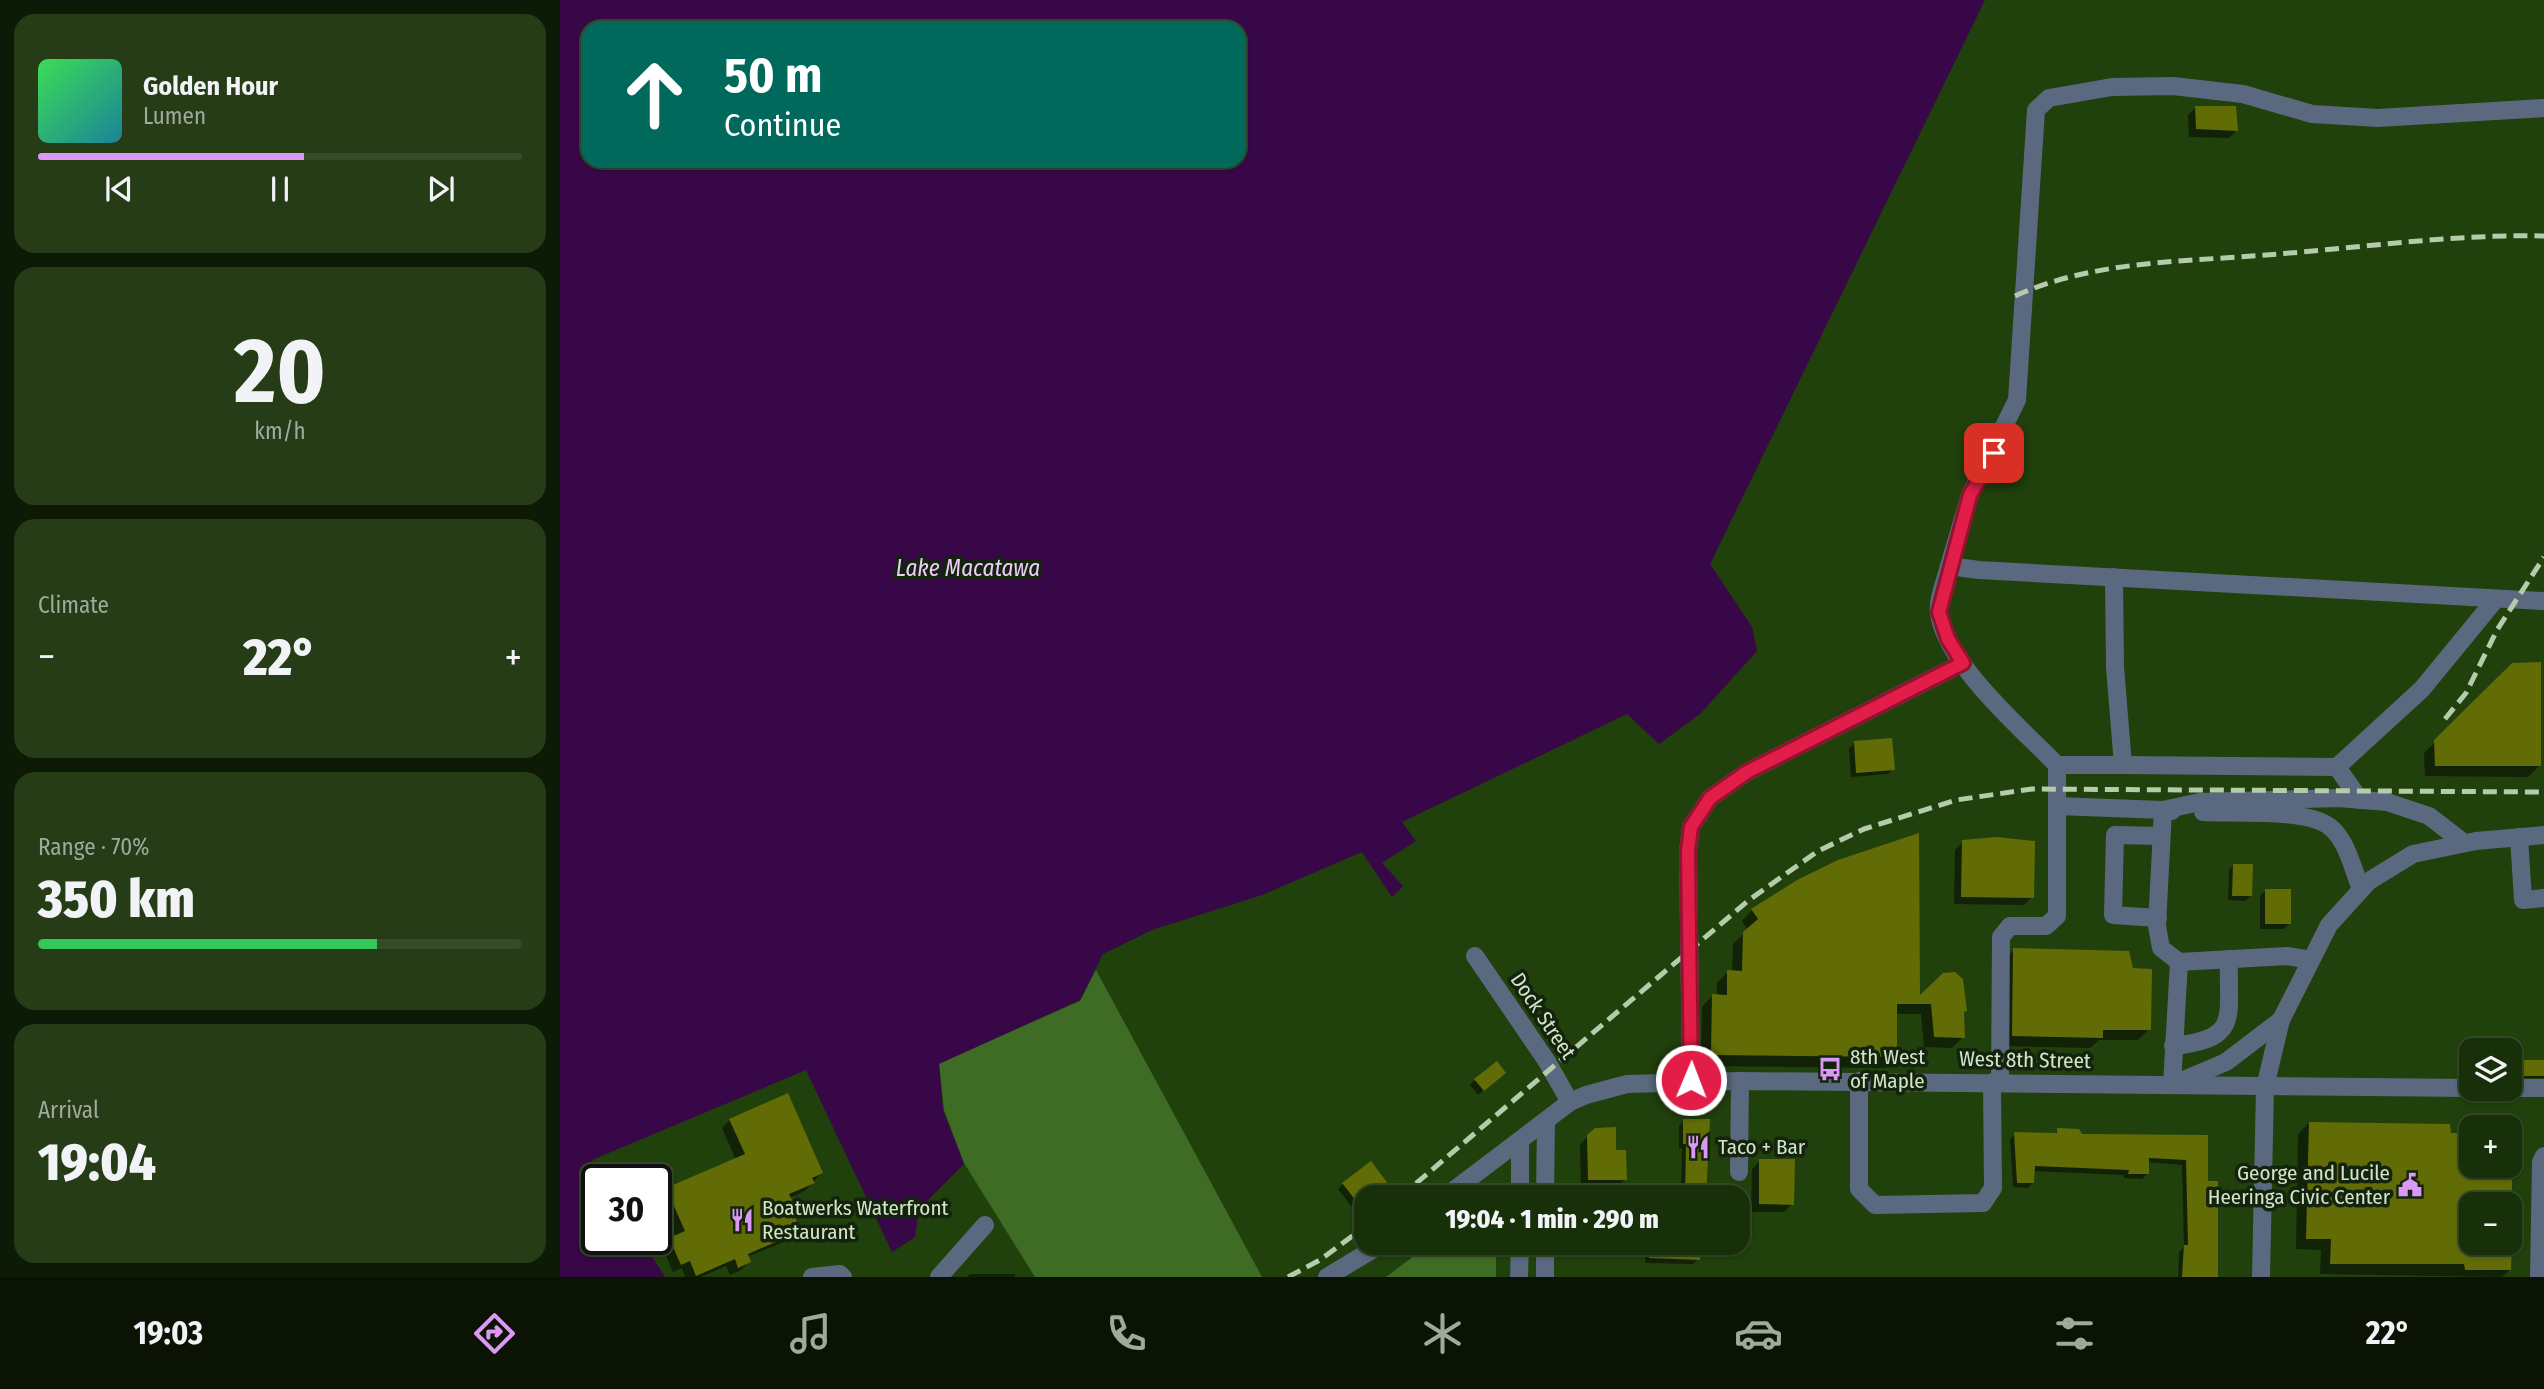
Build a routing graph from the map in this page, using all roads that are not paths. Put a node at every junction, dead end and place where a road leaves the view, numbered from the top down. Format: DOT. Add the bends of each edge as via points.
graph roads {
  1 [pos="2544,108"];
  2 [pos="1949,566"];
  3 [pos="2114,577"];
  4 [pos="2495,600"];
  5 [pos="2544,601"];
  6 [pos="1963,663"];
  7 [pos="2057,765"];
  8 [pos="2123,765"];
  9 [pos="2337,767"];
  10 [pos="2360,800"];
  11 [pos="2057,806"];
  12 [pos="2163,810"];
  13 [pos="2544,835"];
  14 [pos="2161,836"];
  15 [pos="2519,837"];
  16 [pos="2464,843"];
  17 [pos="2361,889"];
  18 [pos="2544,898"];
  19 [pos="2158,918"];
  20 [pos="1475,956"];
  21 [pos="2230,959"];
  22 [pos="2311,960"];
  23 [pos="2179,962"];
  24 [pos="2281,1020"];
  25 [pos="2173,1046"];
  26 [pos="1691,1080"];
  27 [pos="1740,1080"];
  28 [pos="1859,1081"];
  29 [pos="1996,1082"];
  30 [pos="2172,1085"];
  31 [pos="2265,1087"];
  32 [pos="2459,1088"];
  33 [pos="2522,1088"];
  34 [pos="2544,1088"];
  35 [pos="1570,1102"];
  36 [pos="1546,1121"];
  37 [pos="1520,1140"];
  38 [pos="2544,1156"];
  39 [pos="1739,1172"];
  40 [pos="1462,1185"];
  41 [pos="1520,1185"];
  42 [pos="1545,1185"];
  43 [pos="985,1225"];
  44 [pos="1520,1255"];
  45 [pos="1545,1255"];
  46 [pos="812,1277"];
  47 [pos="843,1277"];
  48 [pos="939,1277"];
  49 [pos="1327,1277"];
  50 [pos="1349,1277"];
  51 [pos="1520,1277"];
  52 [pos="1545,1277"];
  53 [pos="2261,1277"];
  54 [pos="2539,1277"];
  1 -- 2 [label="street" via="2378,118 2312,114 2244,94 2173,86 2112,86 2049,98 2036,110 2017,400 1970,495"];
  2 -- 3 [label="street"];
  2 -- 6 [label="street" via="1939,612"];
  3 -- 4 [label="street"];
  3 -- 8 [label="street"];
  4 -- 5 [label="street"];
  4 -- 9 [label="street" via="2422,689"];
  6 -- 7 [label="street"];
  6 -- 26 [label="street" via="1747,772 1710,798 1691,827"];
  7 -- 8 [label="street"];
  7 -- 11 [label="street"];
  8 -- 9 [label="street"];
  9 -- 10 [label="street"];
  10 -- 12 [label="street" via="2200,802"];
  10 -- 16 [label="street" via="2388,802 2429,816"];
  11 -- 12 [label="street"];
  11 -- 29 [label="street" via="2057,916 2046,926 2010,926 2001,937"];
  12 -- 14 [label="street"];
  12 -- 17 [label="street" via="2308,817 2330,827 2342,841"];
  13 -- 15 [label="street"];
  14 -- 19 [label="street"];
  14 -- 19 [label="street" via="2115,835 2113,915"];
  15 -- 16 [label="street"];
  15 -- 18 [label="street" via="2523,900"];
  16 -- 17 [label="street" via="2413,854"];
  17 -- 22 [label="street" via="2329,925"];
  19 -- 23 [label="street" via="2161,948"];
  20 -- 35 [label="street, Dock Street"];
  21 -- 22 [label="street" via="2287,956"];
  21 -- 23 [label="street"];
  21 -- 25 [label="street" via="2227,1023 2220,1035"];
  22 -- 24 [label="street"];
  23 -- 25 [label="street"];
  24 -- 30 [label="street" via="2226,1062"];
  24 -- 31 [label="street"];
  25 -- 30 [label="street"];
  26 -- 27 [label="street, West 8th Street"];
  26 -- 35 [label="street, West 8th Street" via="1627,1084"];
  27 -- 28 [label="street, West 8th Street"];
  27 -- 39 [label="street"];
  28 -- 29 [label="street, West 8th Street"];
  28 -- 29 [label="street" via="1859,1189 1875,1205 1983,1203 1993,1188"];
  29 -- 30 [label="street, West 8th Street"];
  30 -- 31 [label="street, West 8th Street"];
  31 -- 32 [label="street, West 8th Street"];
  31 -- 53 [label="street"];
  33 -- 34 [label="street"];
  35 -- 36 [label="street, West 8th Street"];
  36 -- 37 [label="street, West 8th Street"];
  36 -- 42 [label="street"];
  37 -- 40 [label="street, West 8th Street"];
  37 -- 41 [label="street"];
  38 -- 54 [label="street"];
  43 -- 48 [label="street"];
  44 -- 51 [label="street"];
  45 -- 52 [label="street"];
  46 -- 47 [label="street"];
  49 -- 50 [label="street" via="1385,1242"];
}
